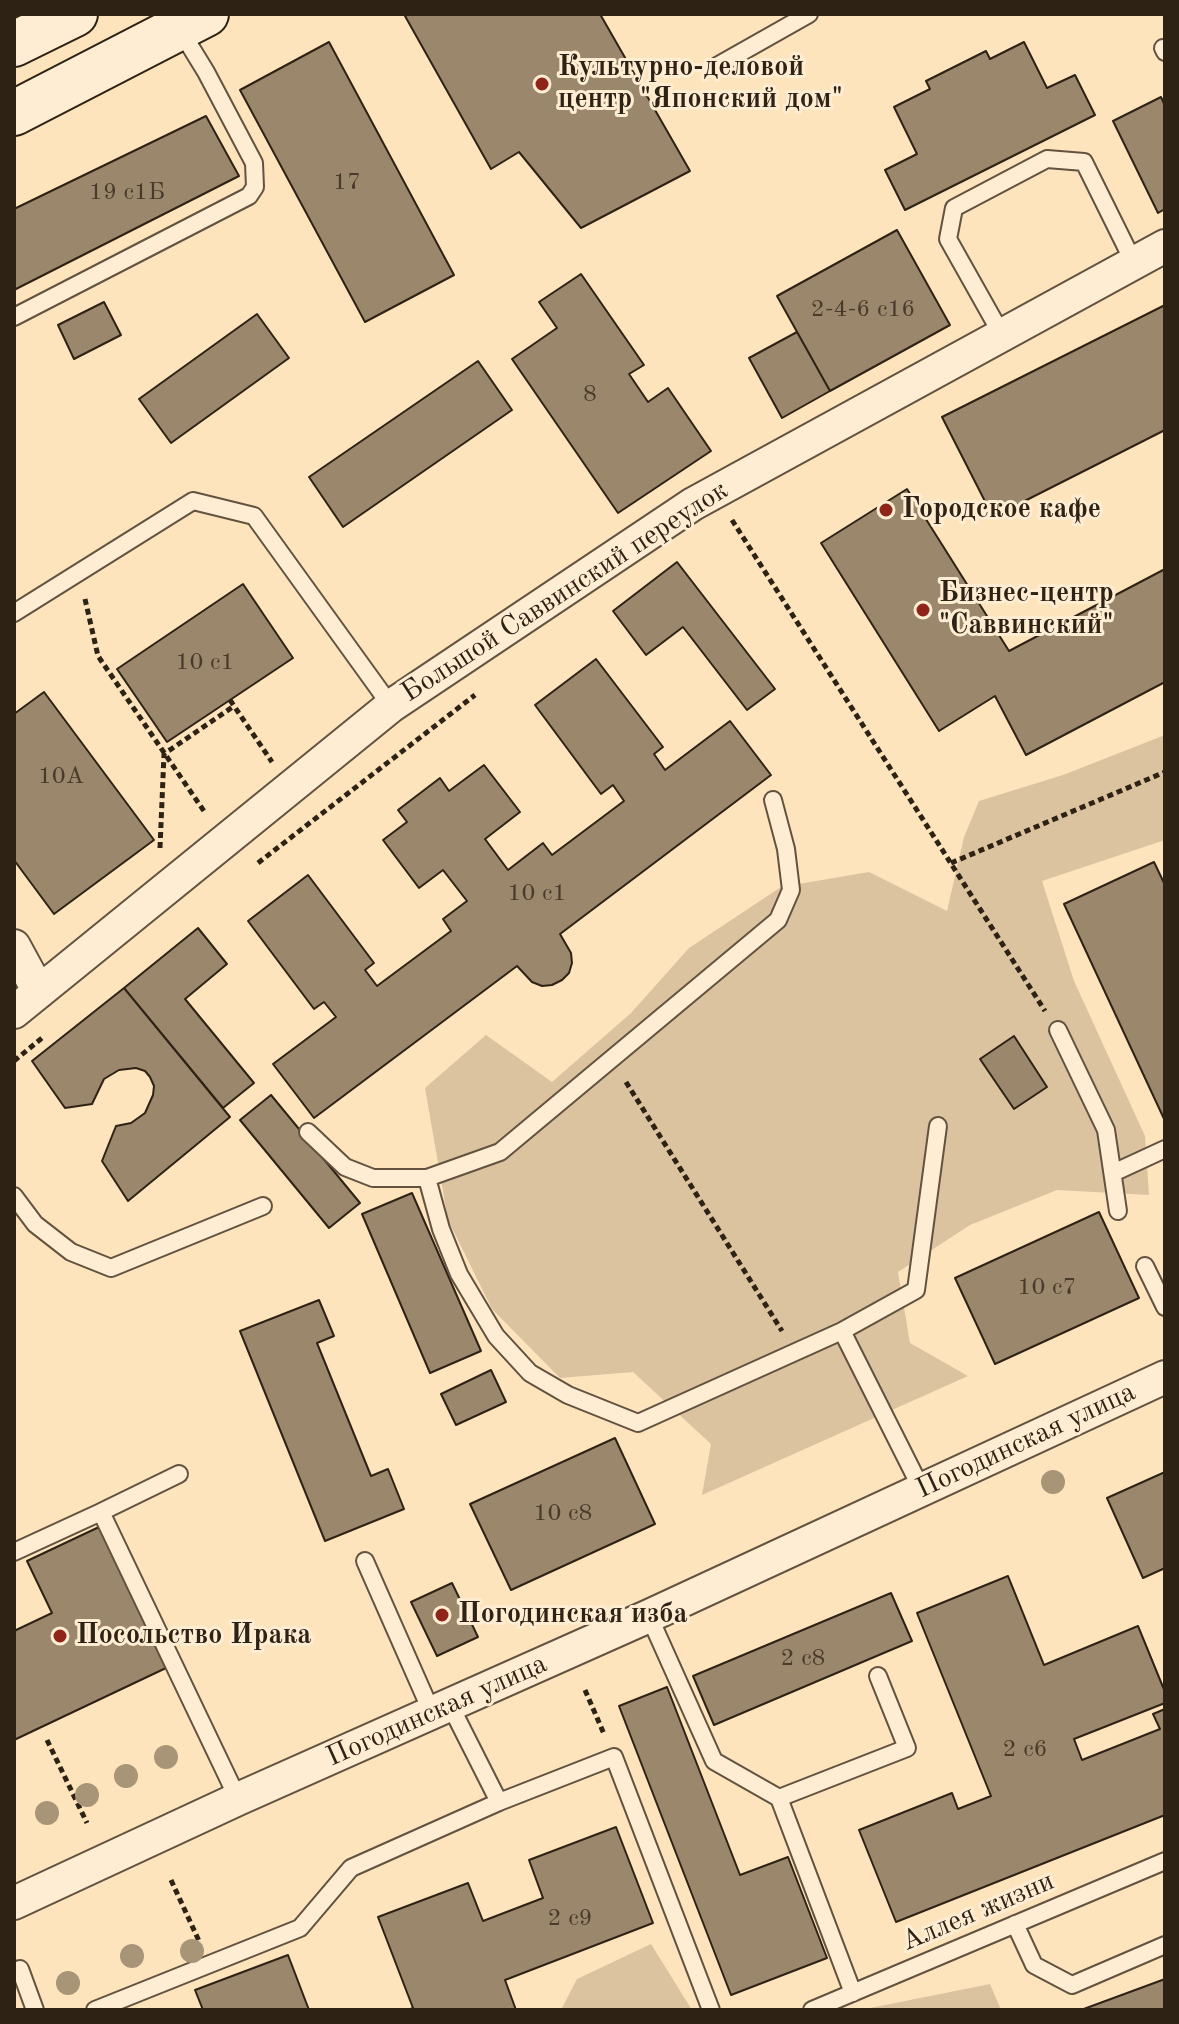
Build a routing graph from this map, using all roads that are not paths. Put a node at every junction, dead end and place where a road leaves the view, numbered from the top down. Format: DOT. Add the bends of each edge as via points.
graph roads {
  1 [pos="75,14"];
  2 [pos="809,14"];
  3 [pos="192,21"];
  4 [pos="14,44"];
  5 [pos="717,66"];
  6 [pos="14,113"];
  7 [pos="1165,246"];
  8 [pos="1134,263"];
  9 [pos="14,317"];
  10 [pos="1002,335"];
  11 [pos="14,613"];
  12 [pos="391,706"];
  13 [pos="773,800"];
  14 [pos="14,946"];
  15 [pos="39,992"];
  16 [pos="14,1012"];
  17 [pos="1058,1030"];
  18 [pos="938,1126"];
  19 [pos="308,1132"];
  20 [pos="1165,1149"];
  21 [pos="1113,1173"];
  22 [pos="427,1178"];
  23 [pos="14,1196"];
  24 [pos="263,1206"];
  25 [pos="1118,1211"];
  26 [pos="1145,1266"];
  27 [pos="1165,1307"];
  28 [pos="842,1331"];
  29 [pos="1165,1377"];
  30 [pos="179,1474"];
  31 [pos="922,1490"];
  32 [pos="101,1512"];
  33 [pos="14,1552"];
  34 [pos="365,1561"];
  35 [pos="649,1616"];
  36 [pos="878,1676"];
  37 [pos="441,1709"];
  38 [pos="779,1798"];
  39 [pos="238,1799"];
  40 [pos="499,1802"];
  41 [pos="1165,1861"];
  42 [pos="14,1903"];
  43 [pos="1015,1924"];
  44 [pos="1165,1945"];
  45 [pos="20,1969"];
  46 [pos="853,1993"];
  47 [pos="35,2010"];
  48 [pos="95,2010"];
  49 [pos="711,2010"];
  50 [pos="812,2010"];
  1 -- 4 [label="main road"];
  2 -- 5 [label="lane"];
  3 -- 6 [label="main road"];
  3 -- 9 [label="lane" via="206,72 254,163 255,187 249,196"];
  7 -- 8 [label="street, Большой Саввинский переулок"];
  8 -- 10 [label="street, Большой Саввинский переулок"];
  8 -- 10 [label="lane" via="1084,162 1047,159 954,208 948,239"];
  10 -- 12 [label="street, Большой Саввинский переулок" via="693,504"];
  11 -- 12 [label="lane" via="193,501 254,516"];
  12 -- 15 [label="street, Большой Саввинский переулок"];
  13 -- 22 [label="lane" via="791,890 778,920 500,1152"];
  14 -- 15 [label="street"];
  15 -- 16 [label="street, Большой Саввинский переулок"];
  17 -- 21 [label="lane" via="1106,1130"];
  18 -- 28 [label="lane" via="916,1290"];
  19 -- 22 [label="lane" via="345,1167 373,1178"];
  20 -- 21 [label="lane"];
  21 -- 25 [label="lane"];
  22 -- 28 [label="lane" via="459,1274 496,1336 530,1373 638,1423"];
  23 -- 24 [label="lane" via="35,1224 71,1252 111,1268"];
  26 -- 27 [label="lane"];
  28 -- 31 [label="lane"];
  29 -- 31 [label="street, Погодинская улица"];
  30 -- 32 [label="lane"];
  31 -- 35 [label="street, Погодинская улица"];
  32 -- 33 [label="lane"];
  32 -- 39 [label="lane"];
  34 -- 37 [label="lane"];
  35 -- 37 [label="street, Погодинская улица"];
  35 -- 38 [label="lane" via="714,1761"];
  36 -- 38 [label="lane" via="907,1748"];
  37 -- 39 [label="street, Погодинская улица"];
  37 -- 40 [label="lane"];
  38 -- 46 [label="lane"];
  39 -- 42 [label="street, Погодинская улица"];
  40 -- 48 [label="lane" via="351,1868 300,1928"];
  40 -- 49 [label="lane" via="614,1757"];
  41 -- 43 [label="lane, Аллея жизни"];
  43 -- 44 [label="lane" via="1034,1965 1072,1985"];
  43 -- 46 [label="lane, Аллея жизни"];
  45 -- 47 [label="lane"];
  46 -- 50 [label="lane, Аллея жизни"];
}
